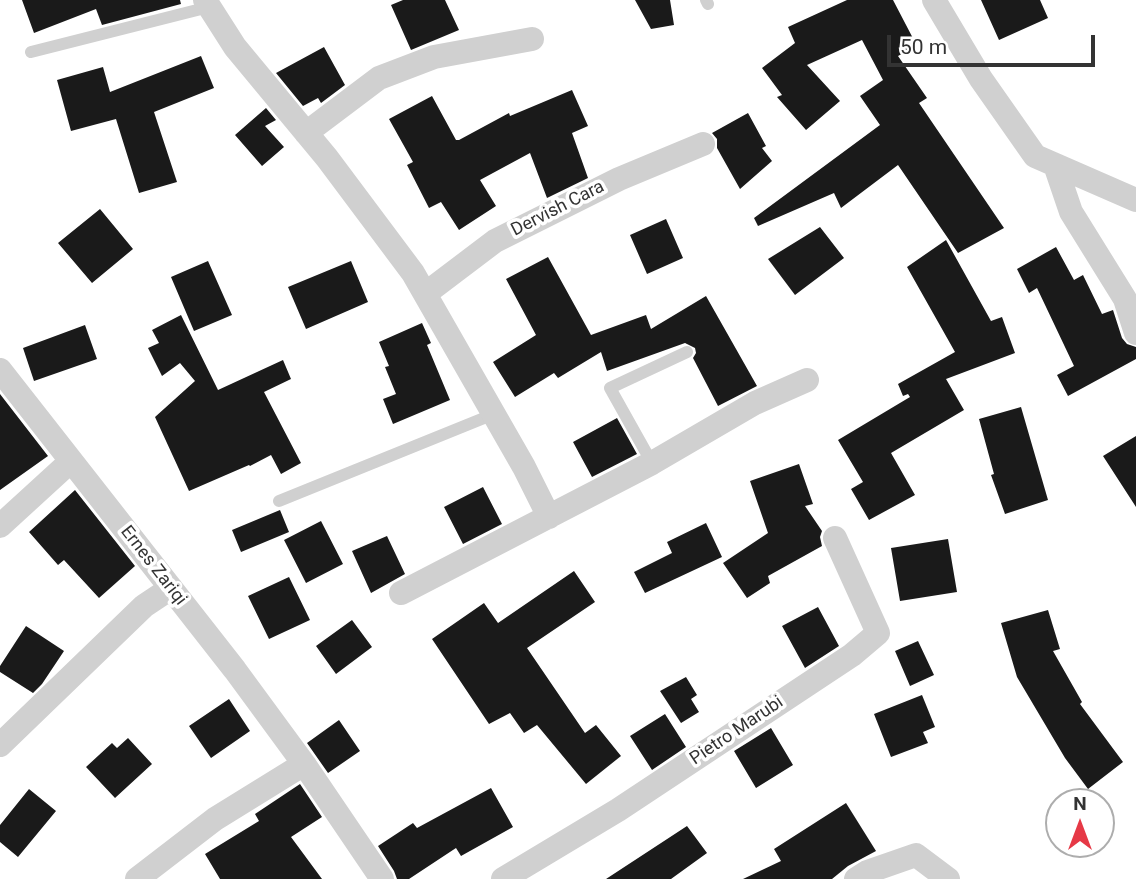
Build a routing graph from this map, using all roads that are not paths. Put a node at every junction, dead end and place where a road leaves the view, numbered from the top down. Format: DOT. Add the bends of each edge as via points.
graph roads {
  1 [pos="934,0"];
  2 [pos="207,3"];
  3 [pos="532,39"];
  4 [pos="31,52"];
  5 [pos="306,133"];
  6 [pos="703,144"];
  7 [pos="1055,165"];
  8 [pos="1136,200"];
  9 [pos="425,294"];
  10 [pos="1136,333"];
  11 [pos="687,352"];
  12 [pos="0,370"];
  13 [pos="807,380"];
  14 [pos="494,414"];
  15 [pos="71,461"];
  16 [pos="652,463"];
  17 [pos="279,501"];
  18 [pos="549,517"];
  19 [pos="0,526"];
  20 [pos="835,538"];
  21 [pos="171,589"];
  22 [pos="401,593"];
  23 [pos="0,745"];
  24 [pos="304,764"];
  25 [pos="137,879"];
  26 [pos="382,879"];
  27 [pos="503,879"];
  28 [pos="856,879"];
  29 [pos="948,879"];
  1 -- 7 [label="street" via="1035,156"];
  2 -- 4 [label="lane"];
  2 -- 5 [label="street" via="235,47"];
  3 -- 5 [label="street" via="434,57 379,78"];
  5 -- 9 [label="street"];
  6 -- 9 [label="street, Dervish Cara" via="619,179 495,241"];
  7 -- 8 [label="street"];
  7 -- 10 [label="street" via="1071,212 1125,299"];
  9 -- 14 [label="street"];
  11 -- 16 [label="lane" via="610,387"];
  12 -- 15 [label="street, Ernes Zariqi"];
  13 -- 16 [label="street" via="755,403"];
  14 -- 17 [label="lane"];
  14 -- 18 [label="street"];
  15 -- 19 [label="street"];
  15 -- 21 [label="street, Ernes Zariqi"];
  16 -- 18 [label="street"];
  18 -- 22 [label="street"];
  20 -- 27 [label="street, Pietro Marubi" via="878,634 630,803"];
  21 -- 23 [label="street" via="144,606"];
  21 -- 24 [label="street, Ernes Zariqi"];
  24 -- 25 [label="street" via="215,819"];
  24 -- 26 [label="street, Ernes Zariqi"];
  28 -- 29 [label="street" via="916,855"];
}
